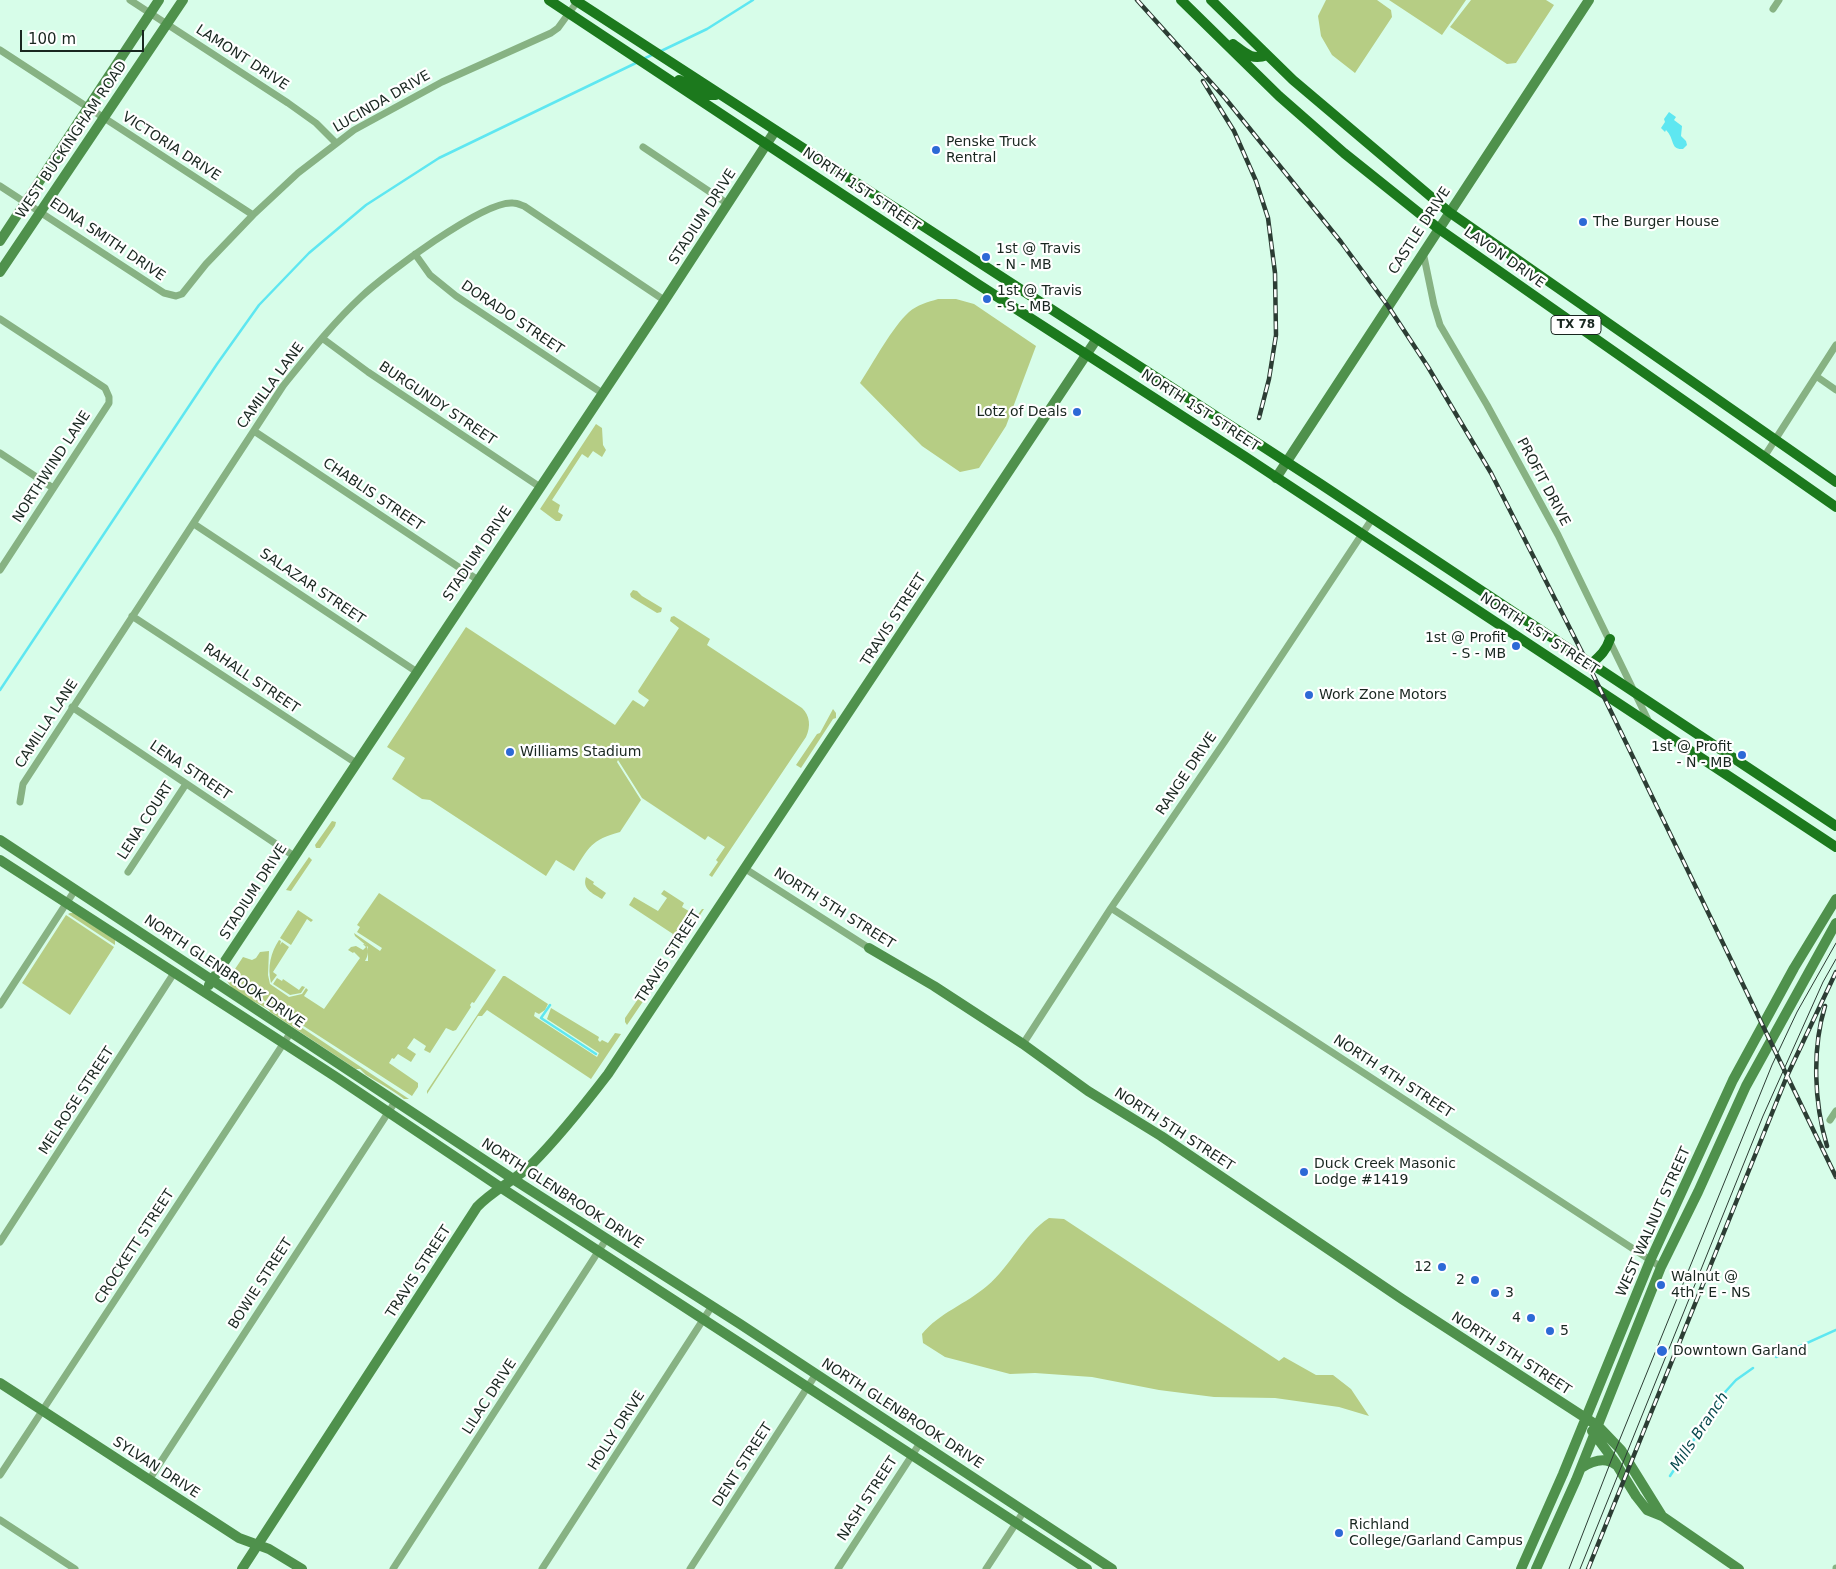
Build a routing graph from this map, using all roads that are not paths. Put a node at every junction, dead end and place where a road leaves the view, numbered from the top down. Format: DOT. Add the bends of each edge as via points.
graph roads {
  1 [pos="130,0"];
  2 [pos="159,0"];
  3 [pos="183,0"];
  4 [pos="549,0"];
  5 [pos="1181,0"];
  6 [pos="1211,0"];
  7 [pos="1589,0"];
  8 [pos="1779,0"];
  9 [pos="576,1"];
  10 [pos="1773,9"];
  11 [pos="150,13"];
  12 [pos="569,14"];
  13 [pos="1203,21"];
  14 [pos="167,25"];
  15 [pos="0,50"];
  16 [pos="1267,54"];
  17 [pos="653,69"];
  18 [pos="719,94"];
  19 [pos="88,108"];
  20 [pos="104,118"];
  21 [pos="775,131"];
  22 [pos="336,143"];
  23 [pos="767,144"];
  24 [pos="644,147"];
  25 [pos="0,186"];
  26 [pos="26,202"];
  27 [pos="728,204"];
  28 [pos="40,211"];
  29 [pos="1449,212"];
  30 [pos="253,215"];
  31 [pos="1438,228"];
  32 [pos="0,241"];
  33 [pos="1423,252"];
  34 [pos="415,254"];
  35 [pos="0,272"];
  36 [pos="997,276"];
  37 [pos="987,291"];
  38 [pos="176,296"];
  39 [pos="664,300"];
  40 [pos="0,319"];
  41 [pos="322,338"];
  42 [pos="1096,340"];
  43 [pos="1836,345"];
  44 [pos="1087,354"];
  45 [pos="1121,356"];
  46 [pos="1112,370"];
  47 [pos="1816,376"];
  48 [pos="1836,390"];
  49 [pos="602,393"];
  50 [pos="254,431"];
  51 [pos="1776,439"];
  52 [pos="0,453"];
  53 [pos="1764,457"];
  54 [pos="1287,462"];
  55 [pos="1276,478"];
  56 [pos="1836,482"];
  57 [pos="540,487"];
  58 [pos="54,488"];
  59 [pos="1836,507"];
  60 [pos="1372,518"];
  61 [pos="194,524"];
  62 [pos="1362,534"];
  63 [pos="0,570"];
  64 [pos="478,580"];
  65 [pos="1512,612"];
  66 [pos="132,616"];
  67 [pos="1502,627"];
  68 [pos="1610,640"];
  69 [pos="1590,664"];
  70 [pos="417,672"];
  71 [pos="1635,692"];
  72 [pos="72,706"];
  73 [pos="1649,722"];
  74 [pos="356,763"];
  75 [pos="186,784"];
  76 [pos="20,802"];
  77 [pos="1836,826"];
  78 [pos="0,840"];
  79 [pos="1836,847"];
  80 [pos="294,856"];
  81 [pos="0,860"];
  82 [pos="744,868"];
  83 [pos="128,872"];
  84 [pos="75,890"];
  85 [pos="1836,898"];
  86 [pos="67,902"];
  87 [pos="1111,908"];
  88 [pos="1836,923"];
  89 [pos="869,948"];
  90 [pos="1794,968"];
  91 [pos="174,973"];
  92 [pos="1807,974"];
  93 [pos="212,981"];
  94 [pos="204,993"];
  95 [pos="0,1005"];
  96 [pos="291,1032"];
  97 [pos="283,1043"];
  98 [pos="1023,1044"];
  99 [pos="395,1102"];
  100 [pos="1836,1111"];
  101 [pos="388,1112"];
  102 [pos="1830,1120"];
  103 [pos="513,1179"];
  104 [pos="500,1187"];
  105 [pos="607,1238"];
  106 [pos="0,1242"];
  107 [pos="599,1250"];
  108 [pos="1650,1261"];
  109 [pos="1661,1267"];
  110 [pos="712,1306"];
  111 [pos="705,1318"];
  112 [pos="816,1374"];
  113 [pos="0,1383"];
  114 [pos="808,1387"];
  115 [pos="42,1411"];
  116 [pos="1585,1419"];
  117 [pos="1596,1430"];
  118 [pos="920,1443"];
  119 [pos="912,1456"];
  120 [pos="1617,1466"];
  121 [pos="1581,1468"];
  122 [pos="0,1475"];
  123 [pos="149,1480"];
  124 [pos="1024,1511"];
  125 [pos="1662,1516"];
  126 [pos="0,1520"];
  127 [pos="1016,1523"];
  128 [pos="257,1546"];
  129 [pos="75,1569"];
  130 [pos="242,1569"];
  131 [pos="302,1569"];
  132 [pos="393,1569"];
  133 [pos="542,1569"];
  134 [pos="690,1569"];
  135 [pos="838,1569"];
  136 [pos="986,1569"];
  137 [pos="1087,1569"];
  138 [pos="1112,1569"];
  139 [pos="1521,1569"];
  140 [pos="1536,1569"];
  141 [pos="1739,1569"];
  1 -- 11 [label="street, LAMONT DRIVE"];
  2 -- 11 [label="main road, WEST BUCKINGHAM ROAD"];
  3 -- 14 [label="main road, WEST BUCKINGHAM ROAD"];
  4 -- 12 [label="main road, NORTH 1ST STREET"];
  5 -- 13 [label="main road, LAVON DRIVE / TX 78"];
  6 -- 16 [label="main road, LAVON DRIVE / TX 78"];
  7 -- 29 [label="main road, CASTLE DRIVE"];
  8 -- 10 [label="street"];
  9 -- 12 [label="street, LUCINDA DRIVE"];
  9 -- 18 [label="main road, NORTH 1ST STREET"];
  11 -- 14 [label="street, LAMONT DRIVE"];
  11 -- 19 [label="main road, WEST BUCKINGHAM ROAD"];
  12 -- 17 [label="main road, NORTH 1ST STREET"];
  12 -- 22 [label="street, LUCINDA DRIVE" via="551,33 442,82"];
  13 -- 16 [label="main road" via="1248,55 1259,58"];
  13 -- 31 [label="main road, LAVON DRIVE / TX 78" via="1279,96"];
  14 -- 20 [label="main road, WEST BUCKINGHAM ROAD"];
  14 -- 22 [label="street, LAMONT DRIVE" via="288,103 316,123"];
  15 -- 19 [label="street, VICTORIA DRIVE"];
  16 -- 29 [label="main road, LAVON DRIVE / TX 78"];
  17 -- 18 [label="main road" via="710,95"];
  17 -- 23 [label="main road, NORTH 1ST STREET"];
  18 -- 21 [label="main road, NORTH 1ST STREET"];
  19 -- 20 [label="street, VICTORIA DRIVE"];
  19 -- 26 [label="main road, WEST BUCKINGHAM ROAD"];
  20 -- 28 [label="main road, WEST BUCKINGHAM ROAD"];
  20 -- 30 [label="street, VICTORIA DRIVE"];
  21 -- 23 [label="main road, STADIUM DRIVE"];
  21 -- 36 [label="main road, NORTH 1ST STREET"];
  22 -- 30 [label="street, LUCINDA DRIVE"];
  23 -- 27 [label="main road, STADIUM DRIVE"];
  23 -- 37 [label="main road, NORTH 1ST STREET"];
  24 -- 27 [label="street"];
  25 -- 26 [label="street, EDNA SMITH DRIVE"];
  26 -- 28 [label="street, EDNA SMITH DRIVE"];
  26 -- 32 [label="main road, WEST BUCKINGHAM ROAD"];
  27 -- 39 [label="main road, STADIUM DRIVE"];
  28 -- 35 [label="main road, WEST BUCKINGHAM ROAD"];
  28 -- 38 [label="street, EDNA SMITH DRIVE" via="164,294"];
  29 -- 31 [label="main road, CASTLE DRIVE"];
  29 -- 51 [label="main road, LAVON DRIVE / TX 78"];
  30 -- 38 [label="street, LUCINDA DRIVE" via="182,294"];
  31 -- 33 [label="main road, CASTLE DRIVE"];
  31 -- 53 [label="main road, LAVON DRIVE / TX 78"];
  33 -- 54 [label="main road, CASTLE DRIVE"];
  33 -- 68 [label="street, PROFIT DRIVE" via="1440,325 1517,458"];
  34 -- 39 [label="street, CAMILLA LANE" via="488,210 513,202 524,206"];
  34 -- 41 [label="street, CAMILLA LANE" via="362,296"];
  34 -- 49 [label="street, DORADO STREET" via="430,275 456,296"];
  36 -- 37 [label="main road"];
  36 -- 42 [label="main road, NORTH 1ST STREET"];
  37 -- 44 [label="main road, NORTH 1ST STREET"];
  39 -- 49 [label="main road, STADIUM DRIVE"];
  40 -- 58 [label="street, NORTHWIND LANE" via="105,388 109,397 109,403"];
  41 -- 50 [label="street, CAMILLA LANE" via="283,386"];
  41 -- 57 [label="street, BURGUNDY STREET"];
  42 -- 44 [label="main road, TRAVIS STREET"];
  42 -- 45 [label="main road, NORTH 1ST STREET"];
  43 -- 47 [label="street"];
  44 -- 46 [label="main road, NORTH 1ST STREET"];
  44 -- 82 [label="main road, TRAVIS STREET"];
  45 -- 46 [label="main road"];
  45 -- 54 [label="main road, NORTH 1ST STREET"];
  46 -- 55 [label="main road, NORTH 1ST STREET"];
  47 -- 48 [label="street"];
  47 -- 51 [label="street"];
  49 -- 57 [label="main road, STADIUM DRIVE"];
  50 -- 61 [label="street, CAMILLA LANE"];
  50 -- 64 [label="street, CHABLIS STREET"];
  51 -- 53 [label="street"];
  51 -- 56 [label="main road, LAVON DRIVE / TX 78"];
  52 -- 58 [label="street"];
  53 -- 59 [label="main road, LAVON DRIVE / TX 78"];
  54 -- 55 [label="main road, CASTLE DRIVE"];
  54 -- 60 [label="main road, NORTH 1ST STREET"];
  55 -- 62 [label="main road, NORTH 1ST STREET"];
  57 -- 64 [label="main road, STADIUM DRIVE"];
  58 -- 63 [label="street, NORTHWIND LANE"];
  60 -- 62 [label="street, RANGE DRIVE"];
  60 -- 65 [label="main road, NORTH 1ST STREET"];
  61 -- 66 [label="street, CAMILLA LANE"];
  61 -- 70 [label="street, SALAZAR STREET"];
  62 -- 67 [label="main road, NORTH 1ST STREET"];
  62 -- 87 [label="street, RANGE DRIVE"];
  64 -- 70 [label="main road, STADIUM DRIVE"];
  65 -- 67 [label="main road"];
  65 -- 69 [label="main road, NORTH 1ST STREET"];
  66 -- 72 [label="street, CAMILLA LANE"];
  66 -- 74 [label="street, RAHALL STREET"];
  67 -- 73 [label="main road, NORTH 1ST STREET"];
  68 -- 69 [label="main road" via="1603,654"];
  68 -- 71 [label="street, PROFIT DRIVE"];
  69 -- 71 [label="main road, NORTH 1ST STREET"];
  70 -- 74 [label="main road, STADIUM DRIVE"];
  71 -- 73 [label="street, PROFIT DRIVE"];
  71 -- 77 [label="main road, NORTH 1ST STREET"];
  72 -- 75 [label="street, LENA STREET"];
  72 -- 76 [label="street, CAMILLA LANE" via="23,784"];
  73 -- 79 [label="main road, NORTH 1ST STREET"];
  74 -- 80 [label="main road, STADIUM DRIVE"];
  75 -- 80 [label="street, LENA STREET"];
  75 -- 83 [label="street, LENA COURT"];
  78 -- 84 [label="main road, NORTH GLENBROOK DRIVE"];
  80 -- 93 [label="main road, STADIUM DRIVE"];
  81 -- 86 [label="main road, NORTH GLENBROOK DRIVE"];
  82 -- 89 [label="street, NORTH 5TH STREET"];
  82 -- 103 [label="main road, TRAVIS STREET" via="600,1085 541,1154"];
  84 -- 86 [label="street"];
  84 -- 93 [label="main road, NORTH GLENBROOK DRIVE"];
  85 -- 90 [label="main road, WEST WALNUT STREET"];
  86 -- 91 [label="main road, NORTH GLENBROOK DRIVE"];
  86 -- 95 [label="street"];
  87 -- 98 [label="street, RANGE DRIVE"];
  87 -- 108 [label="street, NORTH 4TH STREET"];
  88 -- 92 [label="main road, WEST WALNUT STREET"];
  89 -- 98 [label="main road, NORTH 5TH STREET"];
  90 -- 92 [label="main road"];
  90 -- 108 [label="main road, WEST WALNUT STREET" via="1733,1080"];
  91 -- 94 [label="main road, NORTH GLENBROOK DRIVE"];
  91 -- 106 [label="street, MELROSE STREET"];
  92 -- 109 [label="main road, WEST WALNUT STREET" via="1746,1086"];
  93 -- 94 [label="main road, STADIUM DRIVE"];
  93 -- 96 [label="main road, NORTH GLENBROOK DRIVE"];
  94 -- 97 [label="main road, NORTH GLENBROOK DRIVE"];
  96 -- 97 [label="street, CROCKETT STREET"];
  96 -- 99 [label="main road, NORTH GLENBROOK DRIVE"];
  97 -- 101 [label="main road, NORTH GLENBROOK DRIVE"];
  97 -- 115 [label="street, CROCKETT STREET"];
  98 -- 116 [label="main road, NORTH 5TH STREET" via="1088,1091"];
  99 -- 101 [label="street, BOWIE STREET"];
  99 -- 103 [label="main road, NORTH GLENBROOK DRIVE"];
  100 -- 102 [label="street"];
  101 -- 104 [label="main road, NORTH GLENBROOK DRIVE"];
  101 -- 123 [label="street, BOWIE STREET"];
  103 -- 104 [label="main road, TRAVIS STREET"];
  103 -- 105 [label="main road, NORTH GLENBROOK DRIVE"];
  104 -- 107 [label="main road, NORTH GLENBROOK DRIVE"];
  104 -- 128 [label="main road, TRAVIS STREET" via="477,1207"];
  105 -- 107 [label="street, LILAC DRIVE"];
  105 -- 110 [label="main road, NORTH GLENBROOK DRIVE"];
  107 -- 111 [label="main road, NORTH GLENBROOK DRIVE"];
  107 -- 132 [label="street, LILAC DRIVE"];
  108 -- 109 [label="street, NORTH 4TH STREET"];
  108 -- 116 [label="main road, WEST WALNUT STREET"];
  109 -- 117 [label="main road, WEST WALNUT STREET"];
  110 -- 111 [label="street, HOLLY DRIVE"];
  110 -- 112 [label="main road, NORTH GLENBROOK DRIVE"];
  111 -- 114 [label="main road, NORTH GLENBROOK DRIVE"];
  111 -- 133 [label="street, HOLLY DRIVE"];
  112 -- 114 [label="street, DENT STREET"];
  112 -- 118 [label="main road, NORTH GLENBROOK DRIVE"];
  113 -- 115 [label="main road, SYLVAN DRIVE"];
  114 -- 119 [label="main road, NORTH GLENBROOK DRIVE"];
  114 -- 134 [label="street, DENT STREET"];
  115 -- 122 [label="street, CROCKETT STREET"];
  115 -- 123 [label="main road, SYLVAN DRIVE"];
  116 -- 117 [label="main road, NORTH 5TH STREET"];
  116 -- 139 [label="main road, WEST WALNUT STREET"];
  117 -- 120 [label="main road, NORTH 5TH STREET"];
  117 -- 121 [label="main road, WEST WALNUT STREET"];
  117 -- 125 [label="main road, NORTH 5TH STREET" via="1622,1450"];
  118 -- 119 [label="street, NASH STREET"];
  118 -- 124 [label="main road, NORTH GLENBROOK DRIVE"];
  119 -- 127 [label="main road, NORTH GLENBROOK DRIVE"];
  119 -- 135 [label="street, NASH STREET"];
  120 -- 121 [label="main road" via="1611,1461 1601,1460"];
  120 -- 125 [label="main road, NORTH 5TH STREET" via="1647,1510"];
  121 -- 140 [label="main road, WEST WALNUT STREET"];
  123 -- 128 [label="main road, SYLVAN DRIVE" via="239,1538"];
  124 -- 127 [label="street"];
  124 -- 138 [label="main road, NORTH GLENBROOK DRIVE"];
  125 -- 141 [label="main road, NORTH 5TH STREET"];
  126 -- 129 [label="street"];
  127 -- 136 [label="street"];
  127 -- 137 [label="main road, NORTH GLENBROOK DRIVE"];
  128 -- 130 [label="main road, TRAVIS STREET"];
  128 -- 131 [label="main road, SYLVAN DRIVE"];
}
